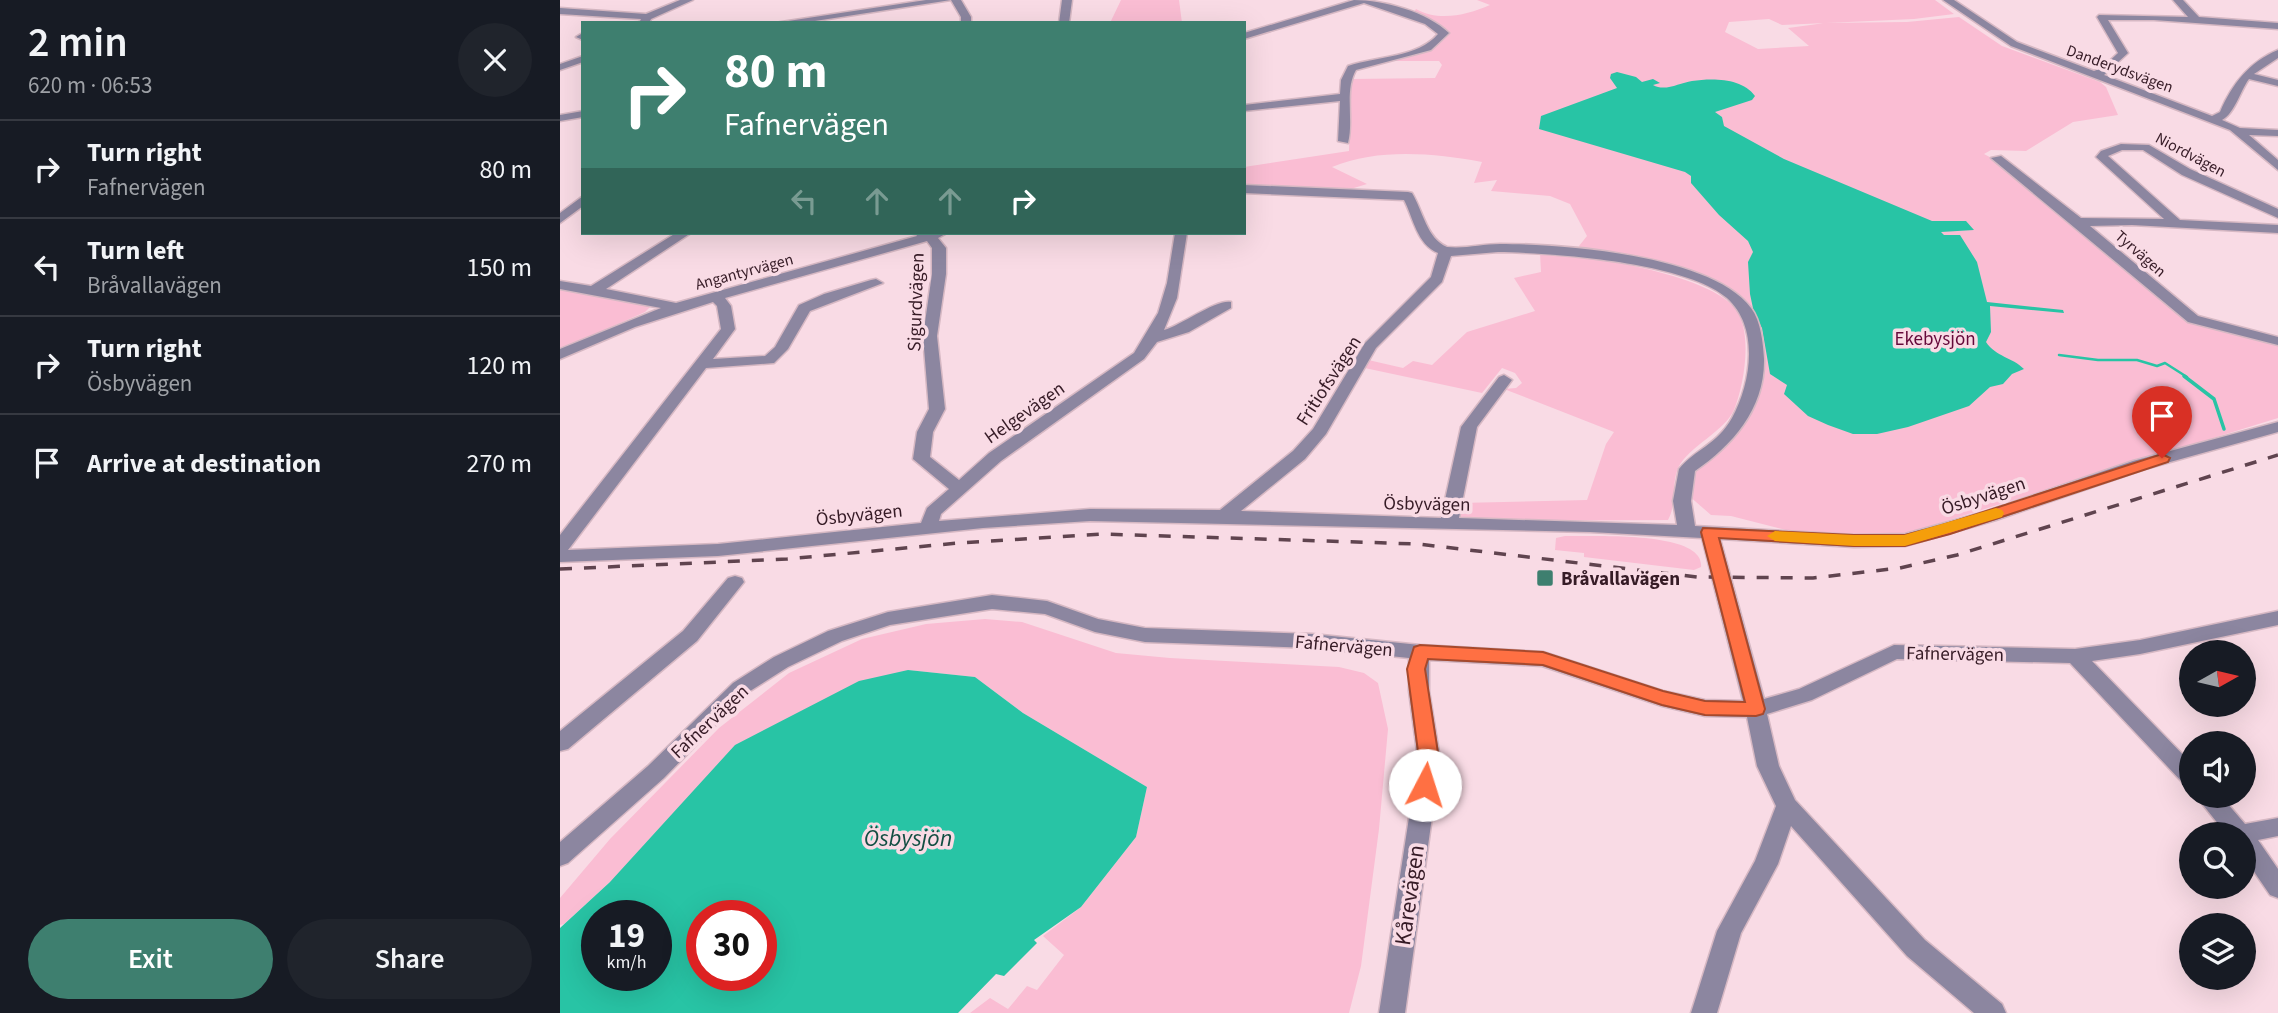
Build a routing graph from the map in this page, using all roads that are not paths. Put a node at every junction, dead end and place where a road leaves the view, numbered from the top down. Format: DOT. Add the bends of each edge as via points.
graph roads {
  1 [pos="688,0"];
  2 [pos="871,0"];
  3 [pos="946,0"];
  4 [pos="956,0"];
  5 [pos="1067,0"];
  6 [pos="1364,0"];
  7 [pos="1948,0"];
  8 [pos="2178,0"];
  9 [pos="560,11"];
  10 [pos="864,12"];
  11 [pos="646,20"];
  12 [pos="2196,20"];
  13 [pos="795,21"];
  14 [pos="860,21"];
  15 [pos="966,21"];
  16 [pos="1064,21"];
  17 [pos="2278,26"];
  18 [pos="1246,35"];
  19 [pos="2278,53"];
  20 [pos="581,60"];
  21 [pos="560,67"];
  22 [pos="2094,75"];
  23 [pos="2246,75"];
  24 [pos="2278,83"];
  25 [pos="1344,97"];
  26 [pos="1246,108"];
  27 [pos="581,114"];
  28 [pos="560,118"];
  29 [pos="2215,119"];
  30 [pos="2238,131"];
  31 [pos="2278,133"];
  32 [pos="1344,141"];
  33 [pos="1997,158"];
  34 [pos="2278,166"];
  35 [pos="1246,189"];
  36 [pos="581,202"];
  37 [pos="2278,214"];
  38 [pos="560,219"];
  39 [pos="2078,222"];
  40 [pos="2176,223"];
  41 [pos="2278,229"];
  42 [pos="682,235"];
  43 [pos="927,235"];
  44 [pos="931,235"];
  45 [pos="1181,235"];
  46 [pos="1445,251"];
  47 [pos="876,283"];
  48 [pos="560,285"];
  49 [pos="593,290"];
  50 [pos="717,297"];
  51 [pos="1226,305"];
  52 [pos="676,308"];
  53 [pos="1155,338"];
  54 [pos="2278,341"];
  55 [pos="560,355"];
  56 [pos="700,364"];
  57 [pos="1504,380"];
  58 [pos="2278,427"];
  59 [pos="958,487"];
  60 [pos="1224,516"];
  61 [pos="1449,524"];
  62 [pos="928,528"];
  63 [pos="1687,531"];
  64 [pos="1709,532"];
  65 [pos="560,547"];
  66 [pos="560,556"];
  67 [pos="735,582"];
  68 [pos="2278,618"];
  69 [pos="1420,652"];
  70 [pos="2075,656"];
  71 [pos="1756,709"];
  72 [pos="560,743"];
  73 [pos="2179,765"];
  74 [pos="1787,806"];
  75 [pos="2217,808"];
  76 [pos="2229,822"];
  77 [pos="2278,827"];
  78 [pos="2256,832"];
  79 [pos="560,856"];
  80 [pos="2256,857"];
  81 [pos="2278,888"];
  82 [pos="1392,1013"];
  83 [pos="1704,1013"];
  84 [pos="1993,1013"];
  1 -- 11 [label="street"];
  2 -- 10 [label="street"];
  3 -- 10 [label="street"];
  4 -- 15 [label="street"];
  5 -- 16 [label="street"];
  6 -- 18 [label="street"];
  6 -- 25 [label="street" via="1428,22 1444,33 1418,51 1352,68 1346,76"];
  7 -- 22 [label="street, Danderydsvägen" via="2014,44"];
  8 -- 12 [label="street"];
  9 -- 11 [label="street"];
  10 -- 13 [label="street"];
  10 -- 14 [label="street"];
  12 -- 17 [label="street"];
  12 -- 22 [label="street" via="2102,17 2123,53"];
  19 -- 23 [label="street"];
  20 -- 21 [label="street"];
  22 -- 29 [label="street, Danderydsvägen"];
  23 -- 24 [label="street"];
  23 -- 29 [label="street" via="2225,114"];
  25 -- 26 [label="street"];
  25 -- 32 [label="street"];
  27 -- 28 [label="street"];
  29 -- 30 [label="street, Danderydsvägen"];
  30 -- 31 [label="street"];
  30 -- 34 [label="street, Danderydsvägen"];
  33 -- 39 [label="street, Tyrvägen"];
  35 -- 46 [label="street" via="1408,195 1428,237"];
  36 -- 38 [label="street"];
  37 -- 40 [label="street, Niordvägen" via="2186,172 2145,147 2121,147 2105,153 2102,157"];
  39 -- 40 [label="street"];
  39 -- 54 [label="street, Tyrvägen" via="2193,319"];
  40 -- 41 [label="street"];
  42 -- 49 [label="street"];
  43 -- 50 [label="street, Angantyrvägen"];
  44 -- 59 [label="street, Sigurdvägen" via="939,248 930,336 937,409 925,432 921,459"];
  45 -- 53 [label="street, Helgevägen" via="1174,286"];
  46 -- 60 [label="street, Fritiofsvägen" via="1437,279 1370,346 1320,431 1299,455"];
  46 -- 63 [label="street" via="1498,248 1584,253 1653,264 1702,279 1745,309 1755,338 1753,382 1746,405 1720,446 1687,469 1682,501"];
  47 -- 56 [label="street" via="804,308 781,349 769,360"];
  48 -- 49 [label="street"];
  49 -- 52 [label="street"];
  50 -- 52 [label="street, Angantyrvägen"];
  50 -- 56 [label="street" via="724,306 728,329"];
  51 -- 53 [label="street, Helgevägen" via="1184,329"];
  52 -- 55 [label="street, Angantyrvägen"];
  53 -- 59 [label="street, Helgevägen" via="1139,356"];
  56 -- 65 [label="street"];
  57 -- 61 [label="street" via="1469,427"];
  58 -- 64 [label="street, Ösbyvägen" via="2139,465 1905,540"];
  59 -- 62 [label="street, Helgevägen" via="933,512"];
  60 -- 61 [label="street, Ösbyvägen"];
  60 -- 62 [label="street, Ösbyvägen" via="1090,515"];
  61 -- 63 [label="street, Ösbyvägen"];
  62 -- 66 [label="street, Ösbyvägen" via="718,550"];
  63 -- 64 [label="street, Ösbyvägen"];
  64 -- 71 [label="street"];
  67 -- 72 [label="street" via="690,636"];
  68 -- 70 [label="street, Fafnervägen"];
  69 -- 71 [label="street, Fafnervägen" via="1543,659 1662,698 1705,708"];
  69 -- 79 [label="street, Fafnervägen" via="1312,641 1145,635 1010,602 888,619 824,641 740,688 656,772"];
  69 -- 82 [label="street, Kårevägen" via="1416,669 1429,759"];
  70 -- 71 [label="street, Fafnervägen" via="1894,652 1805,695"];
  70 -- 73 [label="street"];
  71 -- 74 [label="street" via="1768,766"];
  74 -- 83 [label="street" via="1766,864 1729,930"];
  74 -- 84 [label="street" via="1916,948"];
  75 -- 76 [label="street"];
  77 -- 78 [label="street"];
  80 -- 81 [label="street"];
}
